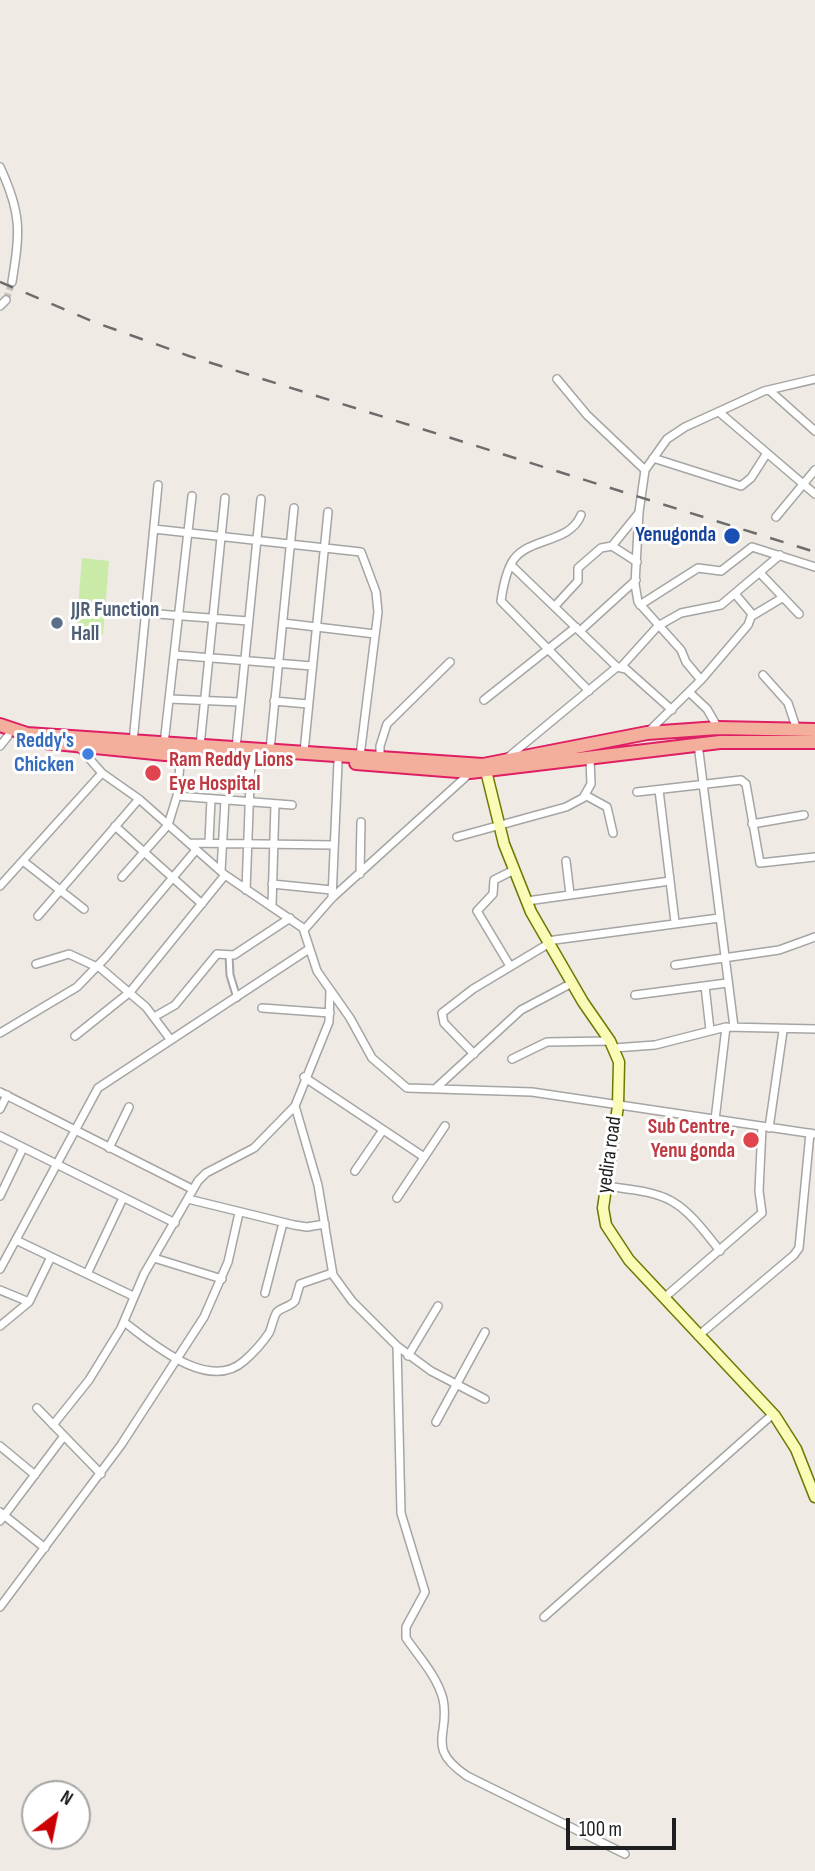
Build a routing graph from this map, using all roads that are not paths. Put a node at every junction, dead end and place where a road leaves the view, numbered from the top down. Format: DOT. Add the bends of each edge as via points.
graph roads {
  1 [pos="0,167"];
  2 [pos="12,282"];
  3 [pos="557,379"];
  4 [pos="815,379"];
  5 [pos="769,390"];
  6 [pos="719,412"];
  7 [pos="815,430"];
  8 [pos="767,453"];
  9 [pos="653,458"];
  10 [pos="645,470"];
  11 [pos="815,470"];
  12 [pos="803,484"];
  13 [pos="158,485"];
  14 [pos="815,494"];
  15 [pos="192,496"];
  16 [pos="225,498"];
  17 [pos="261,499"];
  18 [pos="294,508"];
  19 [pos="328,512"];
  20 [pos="639,512"];
  21 [pos="581,514"];
  22 [pos="776,517"];
  23 [pos="154,528"];
  24 [pos="189,532"];
  25 [pos="223,536"];
  26 [pos="257,540"];
  27 [pos="292,543"];
  28 [pos="612,546"];
  29 [pos="324,547"];
  30 [pos="780,555"];
  31 [pos="637,562"];
  32 [pos="511,565"];
  33 [pos="815,567"];
  34 [pos="760,573"];
  35 [pos="636,580"];
  36 [pos="736,595"];
  37 [pos="782,598"];
  38 [pos="640,605"];
  39 [pos="555,606"];
  40 [pos="145,613"];
  41 [pos="799,614"];
  42 [pos="179,615"];
  43 [pos="752,616"];
  44 [pos="214,618"];
  45 [pos="248,621"];
  46 [pos="282,623"];
  47 [pos="659,626"];
  48 [pos="316,627"];
  49 [pos="578,629"];
  50 [pos="375,634"];
  51 [pos="547,649"];
  52 [pos="175,655"];
  53 [pos="209,658"];
  54 [pos="244,660"];
  55 [pos="450,662"];
  56 [pos="278,663"];
  57 [pos="312,666"];
  58 [pos="619,667"];
  59 [pos="763,675"];
  60 [pos="701,680"];
  61 [pos="589,691"];
  62 [pos="689,692"];
  63 [pos="170,699"];
  64 [pos="484,700"];
  65 [pos="205,701"];
  66 [pos="274,701"];
  67 [pos="239,702"];
  68 [pos="308,704"];
  69 [pos="672,710"];
  70 [pos="0,725"];
  71 [pos="718,729"];
  72 [pos="797,730"];
  73 [pos="815,730"];
  74 [pos="647,733"];
  75 [pos="3,739"];
  76 [pos="133,742"];
  77 [pos="815,742"];
  78 [pos="164,744"];
  79 [pos="698,744"];
  80 [pos="201,746"];
  81 [pos="78,747"];
  82 [pos="236,748"];
  83 [pos="270,750"];
  84 [pos="304,752"];
  85 [pos="181,754"];
  86 [pos="360,756"];
  87 [pos="251,757"];
  88 [pos="380,758"];
  89 [pos="590,759"];
  90 [pos="503,761"];
  91 [pos="338,762"];
  92 [pos="486,771"];
  93 [pos="470,772"];
  94 [pos="102,773"];
  95 [pos="701,784"];
  96 [pos="659,790"];
  97 [pos="637,792"];
  98 [pos="585,795"];
  99 [pos="177,796"];
  100 [pos="139,799"];
  101 [pos="211,799"];
  102 [pos="225,800"];
  103 [pos="251,803"];
  104 [pos="275,804"];
  105 [pos="292,805"];
  106 [pos="804,815"];
  107 [pos="361,822"];
  108 [pos="752,824"];
  109 [pos="168,825"];
  110 [pos="499,825"];
  111 [pos="115,827"];
  112 [pos="613,833"];
  113 [pos="457,836"];
  114 [pos="209,842"];
  115 [pos="223,842"];
  116 [pos="249,842"];
  117 [pos="273,842"];
  118 [pos="189,843"];
  119 [pos="333,845"];
  120 [pos="196,850"];
  121 [pos="144,852"];
  122 [pos="815,857"];
  123 [pos="23,861"];
  124 [pos="566,861"];
  125 [pos="514,870"];
  126 [pos="223,873"];
  127 [pos="360,874"];
  128 [pos="121,877"];
  129 [pos="173,878"];
  130 [pos="670,881"];
  131 [pos="272,884"];
  132 [pos="0,886"];
  133 [pos="60,890"];
  134 [pos="246,890"];
  135 [pos="332,894"];
  136 [pos="570,894"];
  137 [pos="527,901"];
  138 [pos="202,904"];
  139 [pos="272,905"];
  140 [pos="84,909"];
  141 [pos="38,916"];
  142 [pos="290,918"];
  143 [pos="719,918"];
  144 [pos="675,922"];
  145 [pos="304,930"];
  146 [pos="815,937"];
  147 [pos="547,943"];
  148 [pos="309,949"];
  149 [pos="229,955"];
  150 [pos="724,958"];
  151 [pos="36,964"];
  152 [pos="674,965"];
  153 [pos="510,966"];
  154 [pos="98,967"];
  155 [pos="572,983"];
  156 [pos="727,983"];
  157 [pos="705,986"];
  158 [pos="330,990"];
  159 [pos="130,992"];
  160 [pos="635,995"];
  161 [pos="237,998"];
  162 [pos="262,1007"];
  163 [pos="330,1013"];
  164 [pos="155,1017"];
  165 [pos="730,1027"];
  166 [pos="815,1029"];
  167 [pos="710,1030"];
  168 [pos="783,1031"];
  169 [pos="0,1033"];
  170 [pos="75,1036"];
  171 [pos="170,1039"];
  172 [pos="612,1045"];
  173 [pos="474,1054"];
  174 [pos="512,1059"];
  175 [pos="304,1077"];
  176 [pos="436,1088"];
  177 [pos="4,1093"];
  178 [pos="618,1105"];
  179 [pos="295,1106"];
  180 [pos="129,1107"];
  181 [pos="0,1109"];
  182 [pos="715,1120"];
  183 [pos="445,1126"];
  184 [pos="765,1127"];
  185 [pos="74,1130"];
  186 [pos="383,1130"];
  187 [pos="812,1133"];
  188 [pos="0,1136"];
  189 [pos="23,1148"];
  190 [pos="109,1148"];
  191 [pos="424,1157"];
  192 [pos="57,1166"];
  193 [pos="355,1171"];
  194 [pos="605,1186"];
  195 [pos="192,1189"];
  196 [pos="0,1196"];
  197 [pos="123,1198"];
  198 [pos="397,1198"];
  199 [pos="188,1199"];
  200 [pos="239,1213"];
  201 [pos="175,1223"];
  202 [pos="283,1223"];
  203 [pos="325,1224"];
  204 [pos="18,1241"];
  205 [pos="720,1251"];
  206 [pos="51,1257"];
  207 [pos="154,1258"];
  208 [pos="0,1269"];
  209 [pos="332,1273"];
  210 [pos="87,1274"];
  211 [pos="222,1279"];
  212 [pos="0,1290"];
  213 [pos="265,1293"];
  214 [pos="133,1296"];
  215 [pos="664,1298"];
  216 [pos="29,1302"];
  217 [pos="438,1306"];
  218 [pos="124,1322"];
  219 [pos="0,1326"];
  220 [pos="485,1332"];
  221 [pos="698,1336"];
  222 [pos="397,1346"];
  223 [pos="408,1356"];
  224 [pos="176,1361"];
  225 [pos="457,1385"];
  226 [pos="485,1399"];
  227 [pos="37,1408"];
  228 [pos="773,1414"];
  229 [pos="436,1422"];
  230 [pos="53,1424"];
  231 [pos="64,1436"];
  232 [pos="0,1446"];
  233 [pos="101,1474"];
  234 [pos="35,1475"];
  235 [pos="815,1497"];
  236 [pos="2,1516"];
  237 [pos="46,1548"];
  238 [pos="0,1607"];
  239 [pos="544,1617"];
  240 [pos="625,1854"];
  1 -- 2 [label="street" via="15,200 20,236"];
  3 -- 10 [label="street"];
  4 -- 5 [label="street"];
  5 -- 6 [label="street"];
  5 -- 7 [label="street"];
  6 -- 8 [label="street"];
  6 -- 9 [label="street" via="667,439"];
  8 -- 9 [label="street" via="741,486"];
  8 -- 12 [label="street"];
  9 -- 10 [label="street"];
  10 -- 20 [label="street"];
  11 -- 12 [label="street"];
  12 -- 14 [label="street"];
  12 -- 22 [label="street"];
  13 -- 23 [label="street"];
  15 -- 24 [label="street"];
  16 -- 25 [label="street"];
  17 -- 26 [label="street"];
  18 -- 27 [label="street"];
  19 -- 29 [label="street"];
  20 -- 28 [label="street"];
  20 -- 31 [label="street"];
  21 -- 32 [label="street" via="573,528 522,551"];
  23 -- 24 [label="street"];
  23 -- 40 [label="street"];
  24 -- 25 [label="street"];
  24 -- 42 [label="street"];
  25 -- 26 [label="street"];
  25 -- 44 [label="street"];
  26 -- 27 [label="street"];
  26 -- 45 [label="street"];
  27 -- 29 [label="street"];
  27 -- 46 [label="street"];
  28 -- 31 [label="street"];
  28 -- 39 [label="street" via="601,548 578,568 578,581"];
  29 -- 48 [label="street"];
  29 -- 50 [label="street" via="359,550 363,555 376,592"];
  30 -- 33 [label="street"];
  30 -- 34 [label="street"];
  30 -- 38 [label="street" via="752,547 721,571 698,568"];
  31 -- 35 [label="street"];
  32 -- 39 [label="street"];
  32 -- 51 [label="street" via="501,601"];
  34 -- 36 [label="street"];
  34 -- 37 [label="street"];
  35 -- 38 [label="street"];
  35 -- 49 [label="street"];
  36 -- 43 [label="street"];
  36 -- 47 [label="street" via="721,605 681,613"];
  37 -- 41 [label="street"];
  37 -- 43 [label="street"];
  38 -- 47 [label="street"];
  39 -- 49 [label="street"];
  40 -- 42 [label="street"];
  40 -- 76 [label="street"];
  42 -- 44 [label="street"];
  42 -- 52 [label="street"];
  43 -- 60 [label="street"];
  44 -- 45 [label="street"];
  44 -- 53 [label="street"];
  45 -- 54 [label="street"];
  46 -- 48 [label="street"];
  46 -- 56 [label="street"];
  47 -- 58 [label="street"];
  47 -- 60 [label="street"];
  48 -- 50 [label="street"];
  48 -- 57 [label="street"];
  49 -- 51 [label="street"];
  49 -- 58 [label="street"];
  50 -- 86 [label="street"];
  51 -- 61 [label="street"];
  51 -- 64 [label="street"];
  52 -- 53 [label="street"];
  52 -- 63 [label="street"];
  53 -- 54 [label="street"];
  53 -- 65 [label="street"];
  54 -- 56 [label="street"];
  54 -- 67 [label="street"];
  55 -- 88 [label="street" via="387,724"];
  56 -- 57 [label="street"];
  56 -- 66 [label="street"];
  57 -- 68 [label="street"];
  58 -- 61 [label="street"];
  58 -- 69 [label="street"];
  59 -- 72 [label="street" via="788,703"];
  60 -- 62 [label="street"];
  61 -- 90 [label="street"];
  62 -- 69 [label="street"];
  62 -- 71 [label="street" via="708,709"];
  63 -- 65 [label="street"];
  63 -- 78 [label="street"];
  65 -- 67 [label="street"];
  65 -- 80 [label="street"];
  66 -- 68 [label="street"];
  66 -- 83 [label="street"];
  67 -- 82 [label="street"];
  68 -- 84 [label="street"];
  69 -- 74 [label="street"];
  70 -- 76 [label="highway" via="27,734"];
  71 -- 72 [label="highway"];
  71 -- 74 [label="highway"];
  72 -- 73 [label="highway"];
  74 -- 90 [label="highway"];
  75 -- 81 [label="highway"];
  76 -- 78 [label="highway"];
  77 -- 79 [label="highway"];
  78 -- 80 [label="highway"];
  79 -- 89 [label="highway"];
  79 -- 95 [label="street"];
  80 -- 82 [label="highway"];
  81 -- 85 [label="highway"];
  81 -- 94 [label="street"];
  82 -- 83 [label="highway"];
  83 -- 84 [label="highway"];
  84 -- 86 [label="highway"];
  85 -- 87 [label="highway"];
  85 -- 99 [label="street"];
  86 -- 88 [label="highway"];
  87 -- 91 [label="highway"];
  87 -- 103 [label="street"];
  88 -- 90 [label="highway" via="482,765"];
  89 -- 92 [label="highway"];
  89 -- 98 [label="street" via="593,776"];
  91 -- 93 [label="highway"];
  91 -- 119 [label="street"];
  92 -- 93 [label="highway"];
  92 -- 110 [label="main road, yedira road"];
  93 -- 127 [label="street"];
  94 -- 100 [label="street"];
  94 -- 123 [label="street"];
  95 -- 96 [label="street"];
  95 -- 108 [label="street" via="744,782"];
  95 -- 143 [label="street"];
  96 -- 97 [label="street"];
  96 -- 130 [label="street"];
  98 -- 110 [label="street" via="566,807"];
  98 -- 112 [label="street" via="607,807"];
  99 -- 101 [label="street"];
  99 -- 109 [label="street"];
  100 -- 109 [label="street"];
  100 -- 111 [label="street"];
  101 -- 102 [label="street"];
  101 -- 114 [label="street"];
  102 -- 103 [label="street"];
  102 -- 115 [label="street"];
  103 -- 104 [label="street"];
  103 -- 116 [label="street"];
  104 -- 105 [label="street"];
  104 -- 117 [label="street"];
  106 -- 108 [label="street"];
  107 -- 127 [label="street"];
  108 -- 122 [label="street" via="761,864"];
  109 -- 118 [label="street"];
  109 -- 121 [label="street"];
  110 -- 113 [label="street"];
  110 -- 125 [label="main road, yedira road"];
  111 -- 121 [label="street"];
  111 -- 133 [label="street"];
  114 -- 115 [label="street"];
  114 -- 118 [label="street"];
  115 -- 116 [label="street"];
  115 -- 126 [label="street"];
  116 -- 117 [label="street"];
  116 -- 134 [label="street"];
  117 -- 119 [label="street"];
  117 -- 131 [label="street"];
  118 -- 120 [label="street"];
  119 -- 135 [label="street"];
  120 -- 126 [label="street"];
  120 -- 129 [label="street"];
  121 -- 128 [label="street"];
  121 -- 129 [label="street"];
  123 -- 132 [label="street"];
  123 -- 133 [label="street"];
  124 -- 136 [label="street"];
  125 -- 137 [label="main road, yedira road"];
  125 -- 153 [label="street" via="494,880 494,892 477,911"];
  126 -- 134 [label="street"];
  126 -- 138 [label="street"];
  127 -- 135 [label="street"];
  129 -- 138 [label="street"];
  129 -- 154 [label="street"];
  130 -- 136 [label="street"];
  130 -- 144 [label="street"];
  131 -- 135 [label="street"];
  131 -- 139 [label="street"];
  133 -- 140 [label="street"];
  133 -- 141 [label="street"];
  134 -- 139 [label="street"];
  135 -- 145 [label="street"];
  136 -- 137 [label="street"];
  137 -- 147 [label="main road, yedira road"];
  138 -- 159 [label="street"];
  139 -- 142 [label="street"];
  142 -- 145 [label="street"];
  142 -- 149 [label="street"];
  143 -- 144 [label="street"];
  143 -- 150 [label="street"];
  144 -- 147 [label="street"];
  145 -- 148 [label="street"];
  146 -- 150 [label="street" via="788,948"];
  147 -- 153 [label="street"];
  147 -- 155 [label="main road, yedira road"];
  148 -- 158 [label="street"];
  148 -- 161 [label="street"];
  149 -- 161 [label="street"];
  149 -- 164 [label="street" via="217,954 175,1005"];
  150 -- 152 [label="street"];
  150 -- 156 [label="street"];
  151 -- 154 [label="street" via="69,954"];
  153 -- 173 [label="street" via="442,1013 444,1023"];
  154 -- 159 [label="street"];
  154 -- 169 [label="street" via="77,987"];
  155 -- 172 [label="main road, yedira road"];
  155 -- 173 [label="street" via="521,1010"];
  156 -- 157 [label="street"];
  156 -- 165 [label="street"];
  157 -- 160 [label="street"];
  157 -- 167 [label="street"];
  158 -- 163 [label="street"];
  158 -- 176 [label="street" via="376,1063 407,1088"];
  159 -- 164 [label="street"];
  159 -- 170 [label="street"];
  161 -- 171 [label="street"];
  162 -- 163 [label="street"];
  163 -- 175 [label="street"];
  164 -- 171 [label="street"];
  165 -- 167 [label="street"];
  165 -- 168 [label="street"];
  165 -- 182 [label="street"];
  166 -- 168 [label="street"];
  167 -- 172 [label="street" via="655,1045"];
  168 -- 184 [label="street"];
  171 -- 185 [label="street" via="98,1088"];
  172 -- 174 [label="street" via="547,1042"];
  172 -- 178 [label="main road, yedira road" via="620,1062"];
  173 -- 176 [label="street"];
  175 -- 179 [label="street"];
  175 -- 186 [label="street"];
  176 -- 178 [label="street" via="517,1091"];
  177 -- 181 [label="street"];
  177 -- 185 [label="street"];
  178 -- 182 [label="street"];
  178 -- 194 [label="main road, yedira road"];
  179 -- 195 [label="street" via="264,1139 206,1173"];
  179 -- 203 [label="street"];
  180 -- 190 [label="street"];
  182 -- 184 [label="street"];
  183 -- 191 [label="street"];
  184 -- 187 [label="street"];
  184 -- 205 [label="street" via="759,1191 764,1209"];
  185 -- 190 [label="street"];
  185 -- 192 [label="street"];
  186 -- 191 [label="street"];
  186 -- 193 [label="street"];
  187 -- 221 [label="street" via="799,1248"];
  188 -- 189 [label="street"];
  189 -- 192 [label="street"];
  189 -- 196 [label="street"];
  190 -- 195 [label="street"];
  191 -- 198 [label="street"];
  192 -- 197 [label="street"];
  192 -- 204 [label="street"];
  194 -- 205 [label="street" via="653,1192 673,1200 690,1212"];
  194 -- 215 [label="main road, yedira road" via="606,1225 629,1260"];
  195 -- 199 [label="street"];
  197 -- 201 [label="street"];
  197 -- 210 [label="street"];
  199 -- 200 [label="street"];
  199 -- 201 [label="street"];
  200 -- 202 [label="street"];
  200 -- 211 [label="street"];
  201 -- 207 [label="street"];
  202 -- 203 [label="street"];
  202 -- 213 [label="street"];
  203 -- 209 [label="street"];
  204 -- 206 [label="street"];
  204 -- 208 [label="street"];
  205 -- 215 [label="street"];
  206 -- 210 [label="street"];
  206 -- 216 [label="street"];
  207 -- 211 [label="street"];
  207 -- 214 [label="street"];
  209 -- 222 [label="street"];
  209 -- 224 [label="street" via="300,1284 295,1301 279,1311 269,1333 237,1366 207,1369"];
  210 -- 214 [label="street"];
  211 -- 224 [label="street"];
  212 -- 216 [label="street"];
  214 -- 218 [label="street"];
  215 -- 221 [label="main road, yedira road"];
  216 -- 219 [label="street"];
  217 -- 223 [label="street"];
  218 -- 224 [label="street"];
  218 -- 230 [label="street" via="89,1380"];
  220 -- 225 [label="street"];
  221 -- 228 [label="main road, yedira road"];
  222 -- 223 [label="street"];
  222 -- 240 [label="street" via="401,1513 425,1592 406,1627 406,1638 443,1698 443,1749 451,1765 467,1776"];
  223 -- 225 [label="street"];
  224 -- 233 [label="street"];
  225 -- 226 [label="street"];
  225 -- 229 [label="street"];
  227 -- 230 [label="street"];
  228 -- 235 [label="main road, yedira road" via="796,1449"];
  228 -- 239 [label="street"];
  230 -- 231 [label="street"];
  231 -- 233 [label="street"];
  231 -- 234 [label="street"];
  232 -- 234 [label="street"];
  233 -- 237 [label="street"];
  234 -- 236 [label="street"];
  236 -- 237 [label="street"];
  237 -- 238 [label="street"];
}
